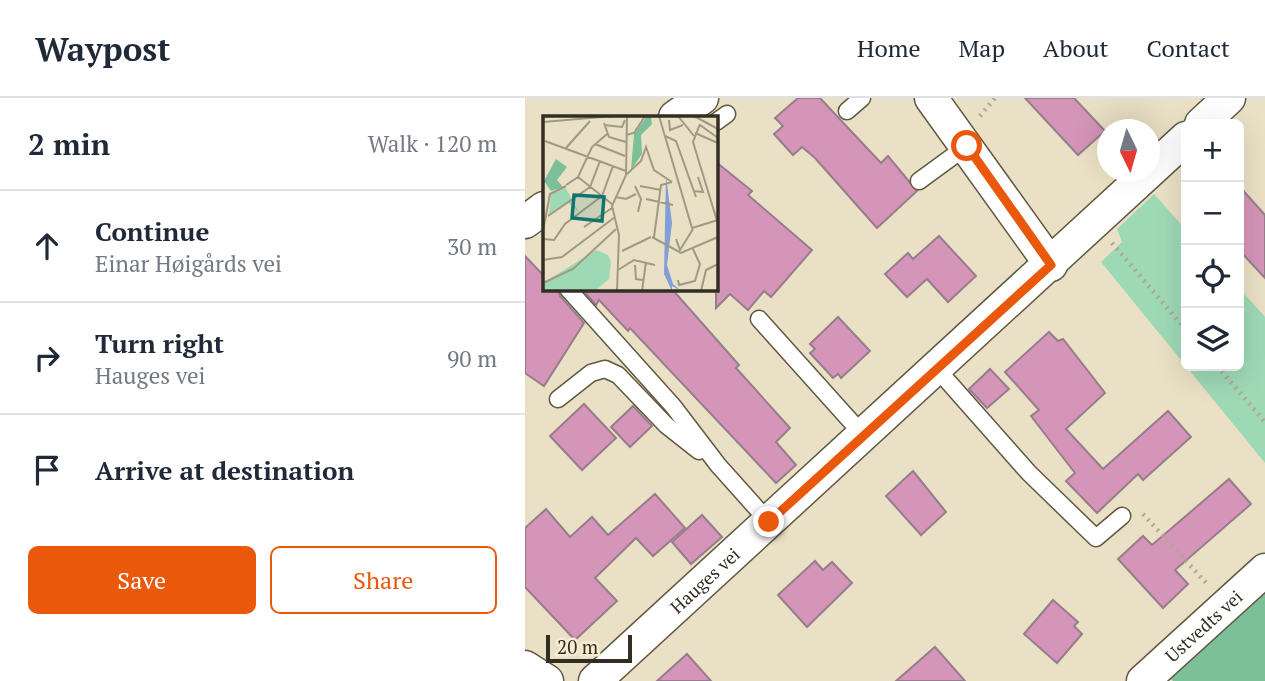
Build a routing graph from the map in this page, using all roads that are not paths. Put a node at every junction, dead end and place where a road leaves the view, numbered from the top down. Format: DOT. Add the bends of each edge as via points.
graph roads {
  1 [pos="862,98"];
  2 [pos="931,98"];
  3 [pos="1229,98"];
  4 [pos="715,111"];
  5 [pos="847,111"];
  6 [pos="682,116"];
  7 [pos="1206,119"];
  8 [pos="1181,143"];
  9 [pos="967,146"];
  10 [pos="919,181"];
  11 [pos="543,209"];
  12 [pos="525,222"];
  13 [pos="1051,265"];
  14 [pos="569,290"];
  15 [pos="759,319"];
  16 [pos="937,369"];
  17 [pos="558,399"];
  18 [pos="864,436"];
  19 [pos="717,465"];
  20 [pos="1122,516"];
  21 [pos="769,522"];
  22 [pos="1265,570"];
  23 [pos="525,667"];
  24 [pos="547,681"];
  25 [pos="595,681"];
  26 [pos="1143,681"];
  1 -- 5 [label="lane"];
  2 -- 9 [label="street"];
  3 -- 7 [label="street"];
  4 -- 6 [label="street"];
  8 -- 13 [label="street, Hauges vei"];
  9 -- 10 [label="lane"];
  9 -- 13 [label="street"];
  11 -- 12 [label="street"];
  13 -- 16 [label="street, Hauges vei"];
  14 -- 19 [label="lane" via="673,406"];
  15 -- 18 [label="lane"];
  16 -- 18 [label="street, Hauges vei"];
  16 -- 20 [label="lane" via="1029,473 1096,538"];
  17 -- 19 [label="lane" via="591,373 605,369 618,375 666,425"];
  18 -- 21 [label="street, Hauges vei"];
  19 -- 21 [label="lane"];
  21 -- 25 [label="street, Hauges vei"];
  22 -- 26 [label="street, Ustvedts vei"];
  23 -- 24 [label="street"];
}
